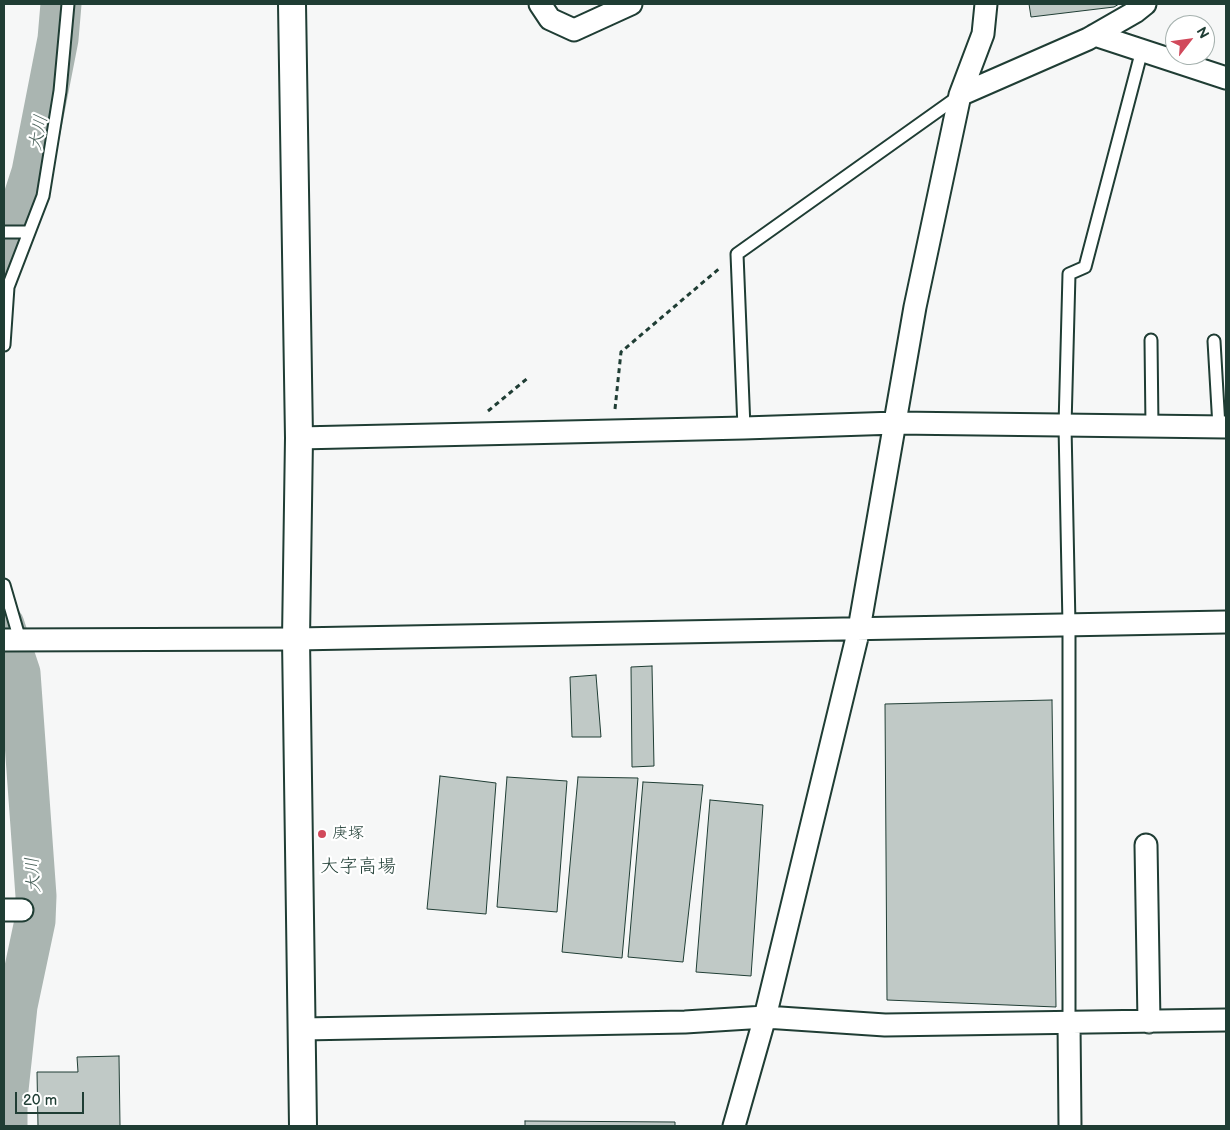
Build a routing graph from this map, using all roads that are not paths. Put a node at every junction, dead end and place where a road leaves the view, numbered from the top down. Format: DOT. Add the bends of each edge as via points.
graph roads {
  1 [pos="68,4"];
  2 [pos="292,4"];
  3 [pos="540,4"];
  4 [pos="631,4"];
  5 [pos="986,4"];
  6 [pos="1145,4"];
  7 [pos="1095,35"];
  8 [pos="1142,50"];
  9 [pos="1226,78"];
  10 [pos="960,95"];
  11 [pos="4,232"];
  12 [pos="29,232"];
  13 [pos="1151,340"];
  14 [pos="1214,341"];
  15 [pos="4,345"];
  16 [pos="896,423"];
  17 [pos="1065,426"];
  18 [pos="1152,427"];
  19 [pos="1222,427"];
  20 [pos="744,428"];
  21 [pos="299,438"];
  22 [pos="4,585"];
  23 [pos="1226,622"];
  24 [pos="1069,625"];
  25 [pos="859,629"];
  26 [pos="296,639"];
  27 [pos="12,640"];
  28 [pos="1146,845"];
  29 [pos="765,1017"];
  30 [pos="1226,1020"];
  31 [pos="1149,1022"];
  32 [pos="1069,1023"];
  33 [pos="302,1029"];
  34 [pos="303,1126"];
  35 [pos="734,1126"];
  36 [pos="1070,1126"];
  1 -- 12 [label="lane" via="60,91 43,196"];
  2 -- 21 [label="street"];
  3 -- 4 [label="street" via="550,19 574,30"];
  5 -- 10 [label="street" via="983,34"];
  6 -- 7 [label="street"];
  7 -- 8 [label="street"];
  7 -- 10 [label="street"];
  8 -- 9 [label="street"];
  8 -- 17 [label="lane" via="1085,267 1069,274"];
  10 -- 16 [label="street" via="915,307"];
  10 -- 20 [label="lane" via="737,254"];
  11 -- 12 [label="lane"];
  12 -- 15 [label="lane" via="8,287"];
  13 -- 18 [label="lane"];
  14 -- 19 [label="lane"];
  16 -- 17 [label="street"];
  16 -- 20 [label="street"];
  16 -- 25 [label="street"];
  17 -- 18 [label="street"];
  17 -- 24 [label="lane"];
  18 -- 19 [label="street"];
  20 -- 21 [label="street"];
  21 -- 26 [label="street"];
  22 -- 27 [label="lane"];
  23 -- 24 [label="street"];
  24 -- 25 [label="street"];
  24 -- 32 [label="lane"];
  25 -- 26 [label="street"];
  25 -- 29 [label="street"];
  26 -- 27 [label="street"];
  26 -- 33 [label="street"];
  28 -- 31 [label="street"];
  29 -- 32 [label="street" via="885,1025"];
  29 -- 33 [label="street" via="675,1022"];
  29 -- 35 [label="street"];
  30 -- 31 [label="street"];
  31 -- 32 [label="street"];
  32 -- 36 [label="street"];
  33 -- 34 [label="street"];
}
